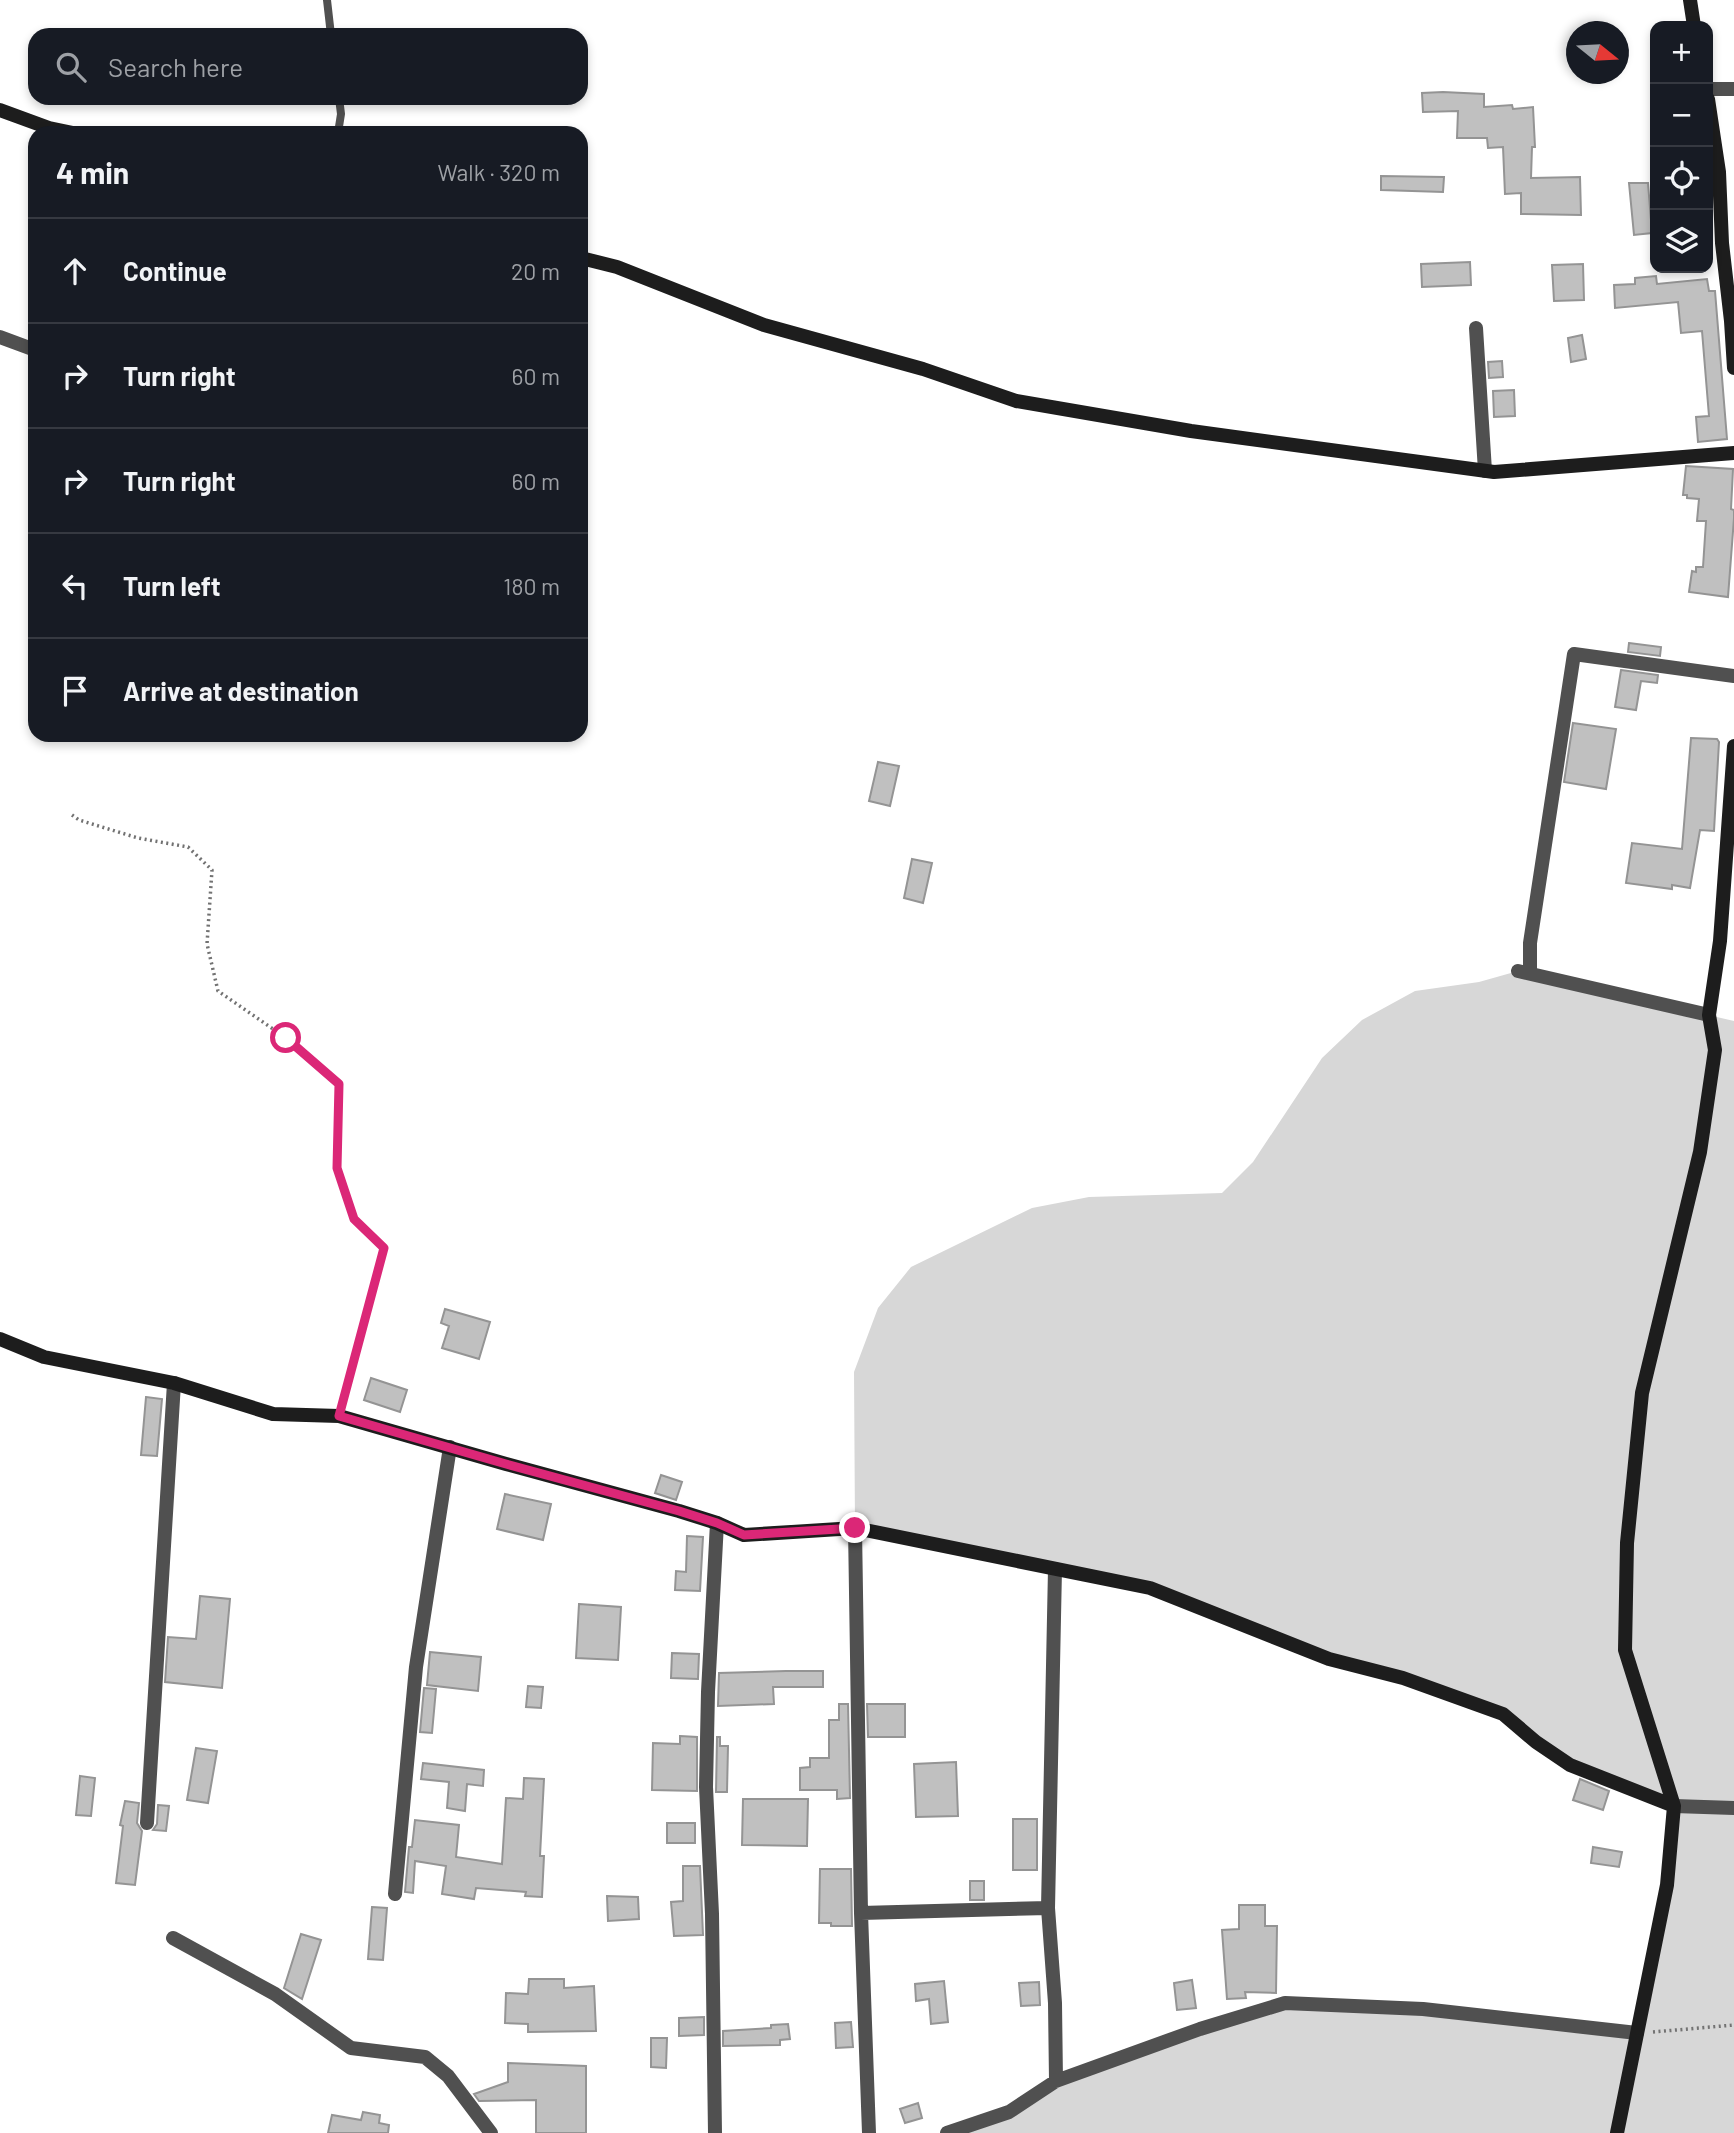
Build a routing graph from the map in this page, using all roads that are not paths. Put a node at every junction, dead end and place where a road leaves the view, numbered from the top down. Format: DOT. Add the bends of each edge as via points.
graph roads {
  1 [pos="327,0"];
  2 [pos="1690,0"];
  3 [pos="1693,21"];
  4 [pos="330,28"];
  5 [pos="1713,89"];
  6 [pos="1734,89"];
  7 [pos="340,105"];
  8 [pos="0,110"];
  9 [pos="44,126"];
  10 [pos="339,126"];
  11 [pos="1713,132"];
  12 [pos="588,260"];
  13 [pos="1476,328"];
  14 [pos="0,337"];
  15 [pos="28,347"];
  16 [pos="1734,368"];
  17 [pos="1734,453"];
  18 [pos="1485,471"];
  19 [pos="1734,676"];
  20 [pos="1734,746"];
  21 [pos="1709,1014"];
  22 [pos="0,1339"];
  23 [pos="174,1383"];
  24 [pos="450,1447"];
  25 [pos="717,1523"];
  26 [pos="855,1528"];
  27 [pos="1055,1569"];
  28 [pos="1674,1806"];
  29 [pos="1734,1808"];
  30 [pos="147,1823"];
  31 [pos="395,1894"];
  32 [pos="1048,1908"];
  33 [pos="861,1913"];
  34 [pos="173,1938"];
  35 [pos="1637,2033"];
  36 [pos="1056,2081"];
  37 [pos="491,2133"];
  38 [pos="715,2133"];
  39 [pos="869,2133"];
  40 [pos="947,2133"];
  41 [pos="1616,2133"];
  1 -- 4 [label="lane"];
  2 -- 3 [label="street"];
  5 -- 6 [label="street"];
  7 -- 10 [label="lane"];
  8 -- 9 [label="street"];
  11 -- 16 [label="street"];
  12 -- 18 [label="street" via="764,325 923,369 1016,401 1205,433"];
  13 -- 18 [label="street"];
  14 -- 15 [label="street"];
  17 -- 18 [label="street"];
  19 -- 21 [label="street" via="1574,654 1524,972"];
  20 -- 21 [label="street" via="1720,941"];
  21 -- 28 [label="street" via="1715,1050 1700,1152 1642,1393 1627,1543 1625,1650"];
  22 -- 23 [label="street" via="44,1357"];
  23 -- 24 [label="street" via="273,1414 339,1416"];
  23 -- 30 [label="street"];
  24 -- 25 [label="street"];
  24 -- 31 [label="street" via="416,1667"];
  25 -- 26 [label="street" via="744,1535"];
  25 -- 38 [label="street" via="706,1787"];
  26 -- 27 [label="street"];
  26 -- 33 [label="street"];
  27 -- 28 [label="street" via="1150,1588 1329,1659 1403,1678 1503,1714 1570,1765"];
  27 -- 32 [label="street"];
  28 -- 29 [label="street"];
  28 -- 35 [label="street" via="1667,1885"];
  32 -- 33 [label="street"];
  32 -- 36 [label="street"];
  33 -- 39 [label="street"];
  34 -- 37 [label="street" via="275,1994 351,2048 425,2057 448,2076"];
  35 -- 36 [label="street" via="1423,2008 1284,2003"];
  35 -- 41 [label="street"];
  36 -- 40 [label="street" via="1009,2112"];
}
